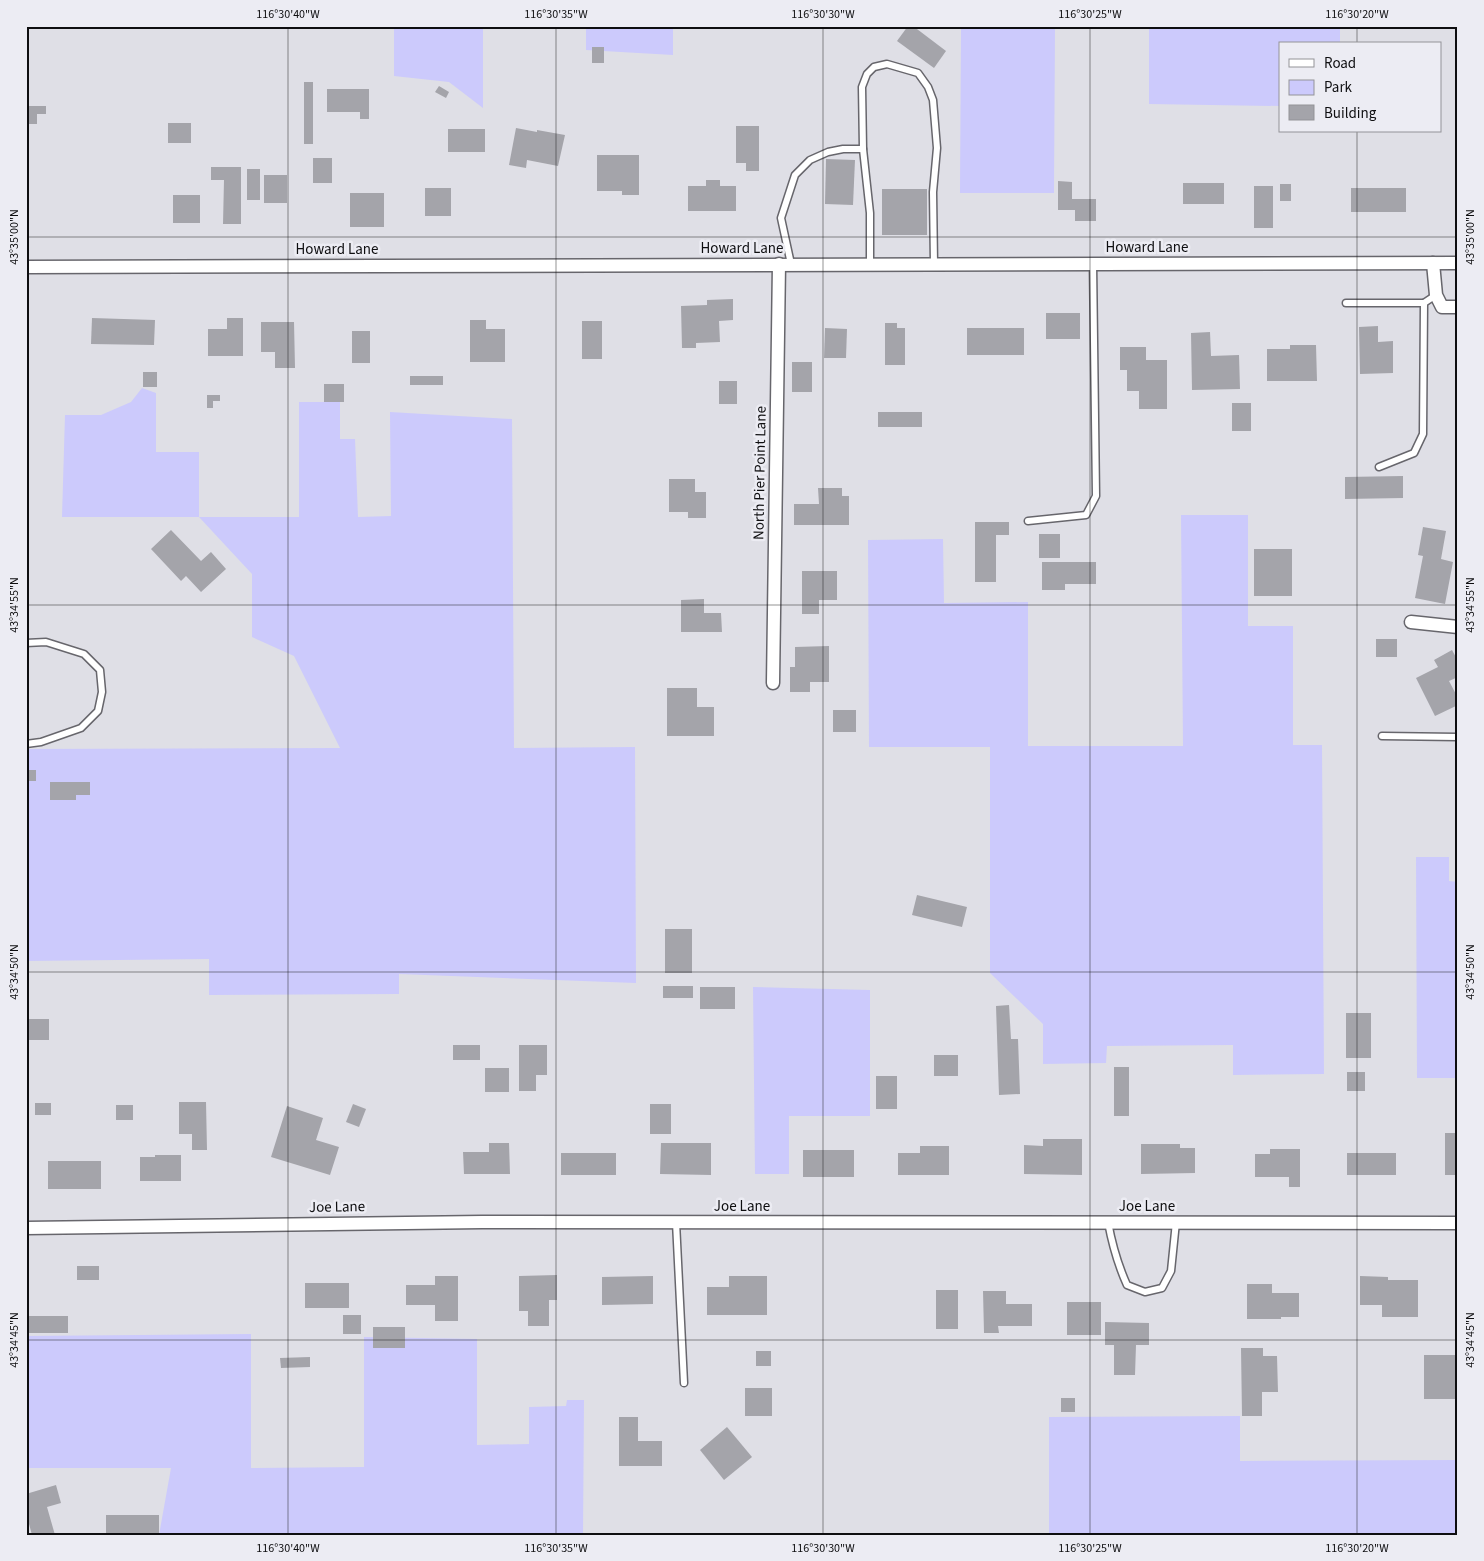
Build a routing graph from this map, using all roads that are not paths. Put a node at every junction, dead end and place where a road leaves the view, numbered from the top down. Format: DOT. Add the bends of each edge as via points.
graph roads {
  1 [pos="863,149"];
  2 [pos="1458,262"];
  3 [pos="1093,263"];
  4 [pos="1432,263"];
  5 [pos="785,264"];
  6 [pos="870,264"];
  7 [pos="934,264"];
  8 [pos="26,267"];
  9 [pos="1436,295"];
  10 [pos="1346,303"];
  11 [pos="1424,303"];
  12 [pos="1458,307"];
  13 [pos="1380,468"];
  14 [pos="1028,521"];
  15 [pos="1411,622"];
  16 [pos="1458,627"];
  17 [pos="26,643"];
  18 [pos="773,683"];
  19 [pos="1382,736"];
  20 [pos="1458,737"];
  21 [pos="26,744"];
  22 [pos="676,1222"];
  23 [pos="1108,1222"];
  24 [pos="1176,1222"];
  25 [pos="1458,1223"];
  26 [pos="26,1228"];
  27 [pos="684,1383"];
  1 -- 5 [label="lane" via="828,152 810,160 795,175 781,218"];
  1 -- 6 [label="lane" via="870,213"];
  1 -- 7 [label="lane" via="862,87 867,74 874,67 887,64 918,73 928,87 934,109 937,148"];
  2 -- 4 [label="street, Howard Lane"];
  3 -- 4 [label="street, Howard Lane"];
  3 -- 7 [label="street, Howard Lane"];
  3 -- 14 [label="lane" via="1096,496 1086,515"];
  4 -- 9 [label="street"];
  5 -- 6 [label="street, Howard Lane"];
  5 -- 8 [label="street, Howard Lane"];
  5 -- 18 [label="street, North Pier Point Lane"];
  6 -- 7 [label="street, Howard Lane"];
  9 -- 11 [label="lane"];
  9 -- 12 [label="street" via="1442,307"];
  10 -- 11 [label="lane"];
  11 -- 13 [label="lane" via="1422,434 1414,453"];
  15 -- 16 [label="street"];
  17 -- 21 [label="lane" via="46,642 84,654 100,670 102,692 98,711 81,728"];
  19 -- 20 [label="lane"];
  22 -- 23 [label="street, Joe Lane"];
  22 -- 26 [label="street, Joe Lane"];
  22 -- 27 [label="lane"];
  23 -- 24 [label="street, Joe Lane"];
  23 -- 24 [label="lane" via="1127,1285 1144,1292 1162,1288 1171,1271"];
  24 -- 25 [label="street, Joe Lane"];
}
